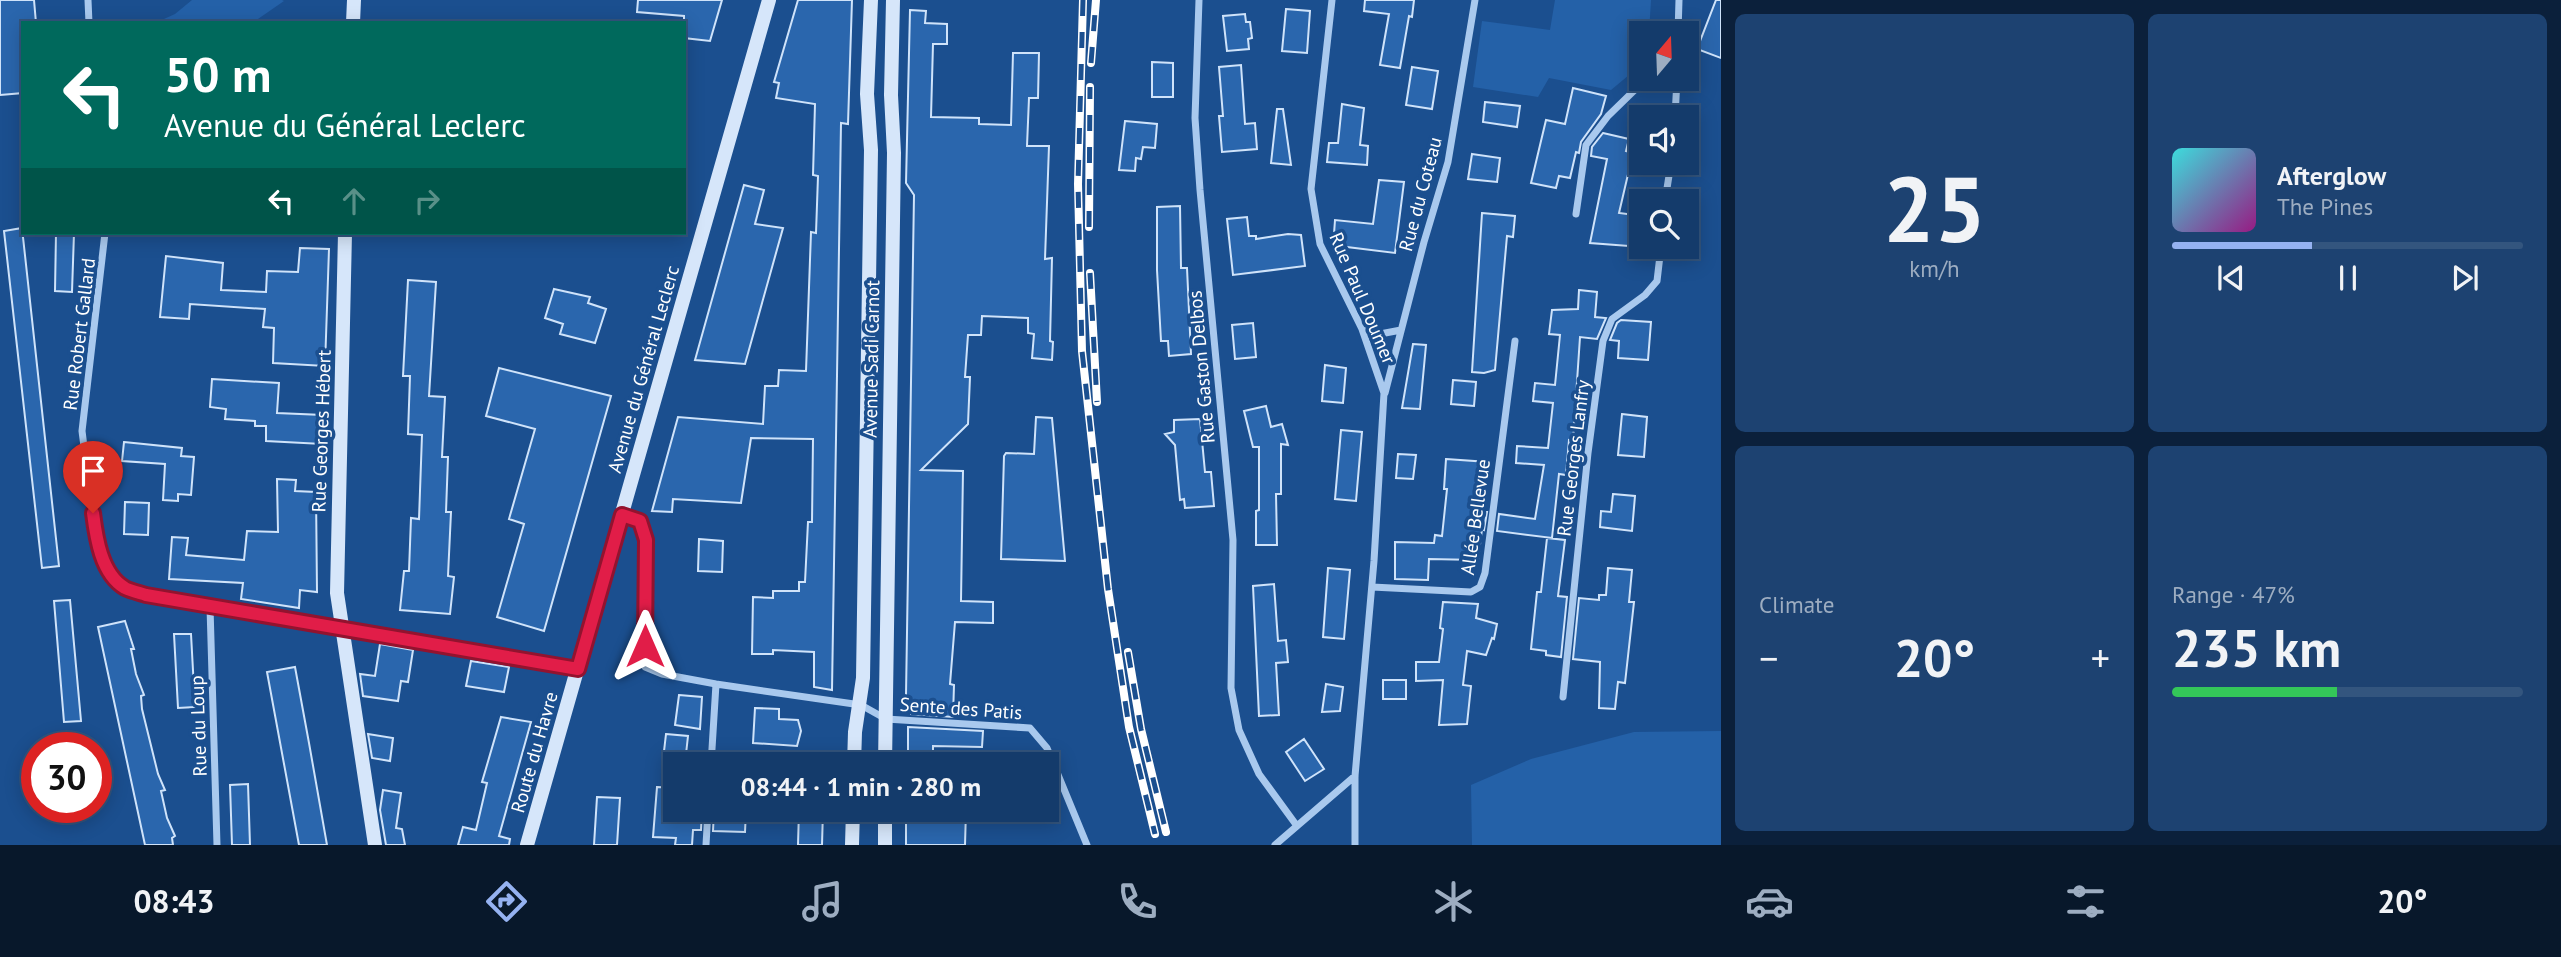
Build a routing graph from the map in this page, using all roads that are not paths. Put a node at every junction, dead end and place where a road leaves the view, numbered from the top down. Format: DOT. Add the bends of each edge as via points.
graph roads {
  1 [pos="88,0"];
  2 [pos="354,0"];
  3 [pos="769,0"];
  4 [pos="871,0"];
  5 [pos="893,0"];
  6 [pos="1199,0"];
  7 [pos="1332,0"];
  8 [pos="1475,0"];
  9 [pos="1679,0"];
  10 [pos="89,21"];
  11 [pos="353,21"];
  12 [pos="1678,21"];
  13 [pos="1634,91"];
  14 [pos="1576,214"];
  15 [pos="105,235"];
  16 [pos="345,235"];
  17 [pos="1660,259"];
  18 [pos="1362,328"];
  19 [pos="1401,330"];
  20 [pos="1515,341"];
  21 [pos="1384,393"];
  22 [pos="622,515"];
  23 [pos="1372,587"];
  24 [pos="210,607"];
  25 [pos="341,629"];
  26 [pos="578,669"];
  27 [pos="716,684"];
  28 [pos="1563,697"];
  29 [pos="861,705"];
  30 [pos="886,719"];
  31 [pos="712,752"];
  32 [pos="854,752"];
  33 [pos="885,752"];
  34 [pos="1355,776"];
  35 [pos="707,822"];
  36 [pos="853,822"];
  37 [pos="885,822"];
  38 [pos="1297,826"];
  39 [pos="217,845"];
  40 [pos="375,845"];
  41 [pos="527,845"];
  42 [pos="706,845"];
  43 [pos="852,845"];
  44 [pos="885,845"];
  45 [pos="1087,845"];
  46 [pos="1275,845"];
  47 [pos="1355,845"];
  1 -- 10 [label="street"];
  2 -- 11 [label="main road"];
  3 -- 22 [label="main road, Avenue du Général Leclerc"];
  4 -- 29 [label="main road, Avenue Sadi Carnot"];
  5 -- 30 [label="main road, Avenue Sadi Carnot"];
  6 -- 38 [label="street, Rue Gaston Delbos" via="1195,118 1233,540 1231,688 1239,730 1259,774"];
  7 -- 18 [label="street, Rue Paul Doumer" via="1311,188 1320,244"];
  8 -- 19 [label="street, Rue du Coteau" via="1448,162"];
  9 -- 12 [label="street"];
  13 -- 14 [label="street" via="1586,145"];
  15 -- 24 [label="street, Rue Robert Gallard" via="82,431 96,540 108,569 124,587"];
  16 -- 25 [label="main road, Rue Georges Hébert" via="336,575"];
  17 -- 28 [label="street, Rue Georges Lanfry" via="1657,281 1612,319 1603,341"];
  18 -- 19 [label="street" via="1380,334"];
  18 -- 21 [label="street, Rue Paul Doumer"];
  19 -- 21 [label="street, Rue du Coteau"];
  20 -- 23 [label="street, Allée Bellevue" via="1480,587 1471,592"];
  21 -- 23 [label="street, Rue Paul Doumer"];
  22 -- 26 [label="main road, Avenue du Général Leclerc"];
  22 -- 27 [label="street" via="640,521 646,540 645,667"];
  23 -- 34 [label="street, Rue Paul Doumer"];
  24 -- 25 [label="street, Rue Robert Gallard"];
  24 -- 39 [label="street, Rue du Loup"];
  25 -- 26 [label="street, Rue Robert Gallard"];
  25 -- 40 [label="main road, Rue Georges Hébert"];
  26 -- 41 [label="main road, Route du Havre"];
  27 -- 29 [label="street"];
  27 -- 31 [label="street"];
  29 -- 30 [label="street"];
  29 -- 32 [label="main road, Avenue Sadi Carnot"];
  30 -- 33 [label="main road, Avenue Sadi Carnot"];
  30 -- 45 [label="street, Sente des Patis" via="1030,728 1047,748"];
  34 -- 38 [label="street"];
  34 -- 47 [label="street, Rue Paul Doumer"];
  35 -- 42 [label="street"];
  36 -- 43 [label="main road"];
  37 -- 44 [label="main road"];
  38 -- 46 [label="street"];
}
